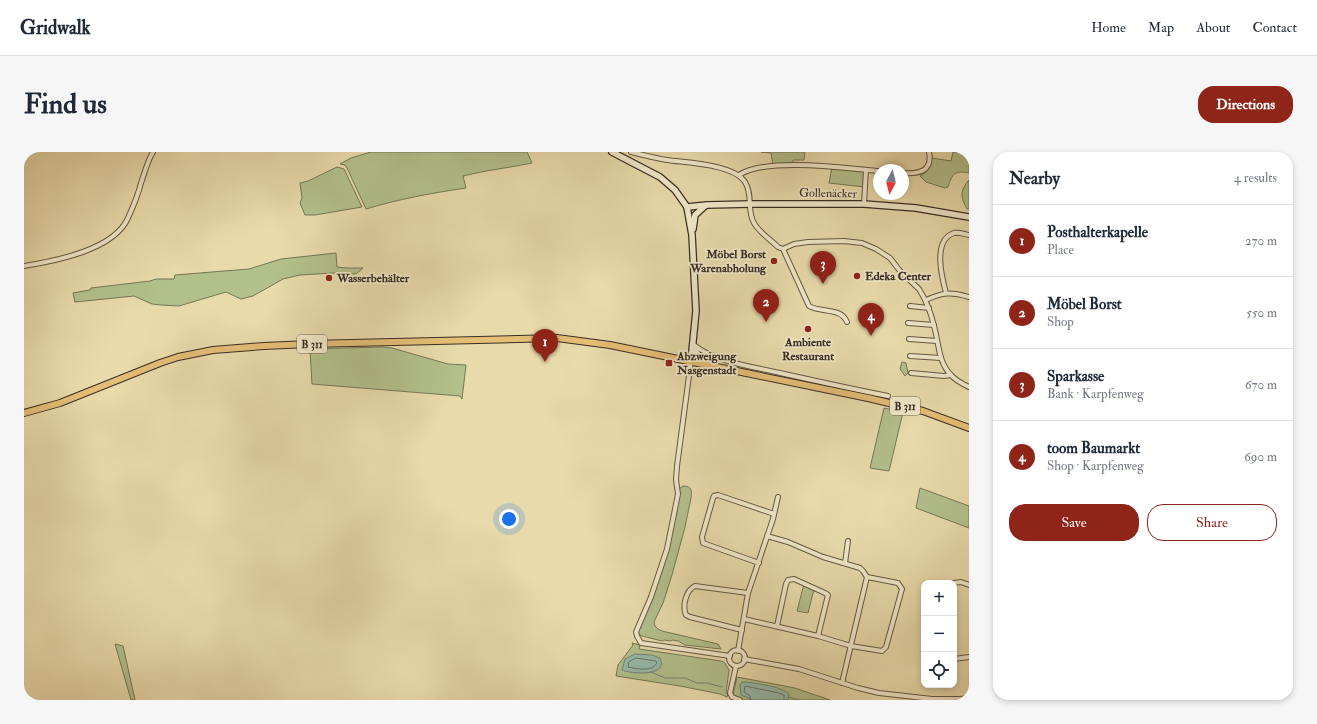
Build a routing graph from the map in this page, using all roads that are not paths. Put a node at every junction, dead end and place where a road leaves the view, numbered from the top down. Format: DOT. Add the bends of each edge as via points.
graph roads {
  1 [pos="153,152"];
  2 [pos="612,152"];
  3 [pos="631,152"];
  4 [pos="929,152"];
  5 [pos="866,170"];
  6 [pos="873,171"];
  7 [pos="909,173"];
  8 [pos="739,175"];
  9 [pos="751,204"];
  10 [pos="864,204"];
  11 [pos="707,205"];
  12 [pos="686,207"];
  13 [pos="969,217"];
  14 [pos="692,235"];
  15 [pos="969,235"];
  16 [pos="783,249"];
  17 [pos="24,266"];
  18 [pos="946,293"];
  19 [pos="969,297"];
  20 [pos="926,300"];
  21 [pos="910,306"];
  22 [pos="929,308"];
  23 [pos="847,322"];
  24 [pos="908,323"];
  25 [pos="934,325"];
  26 [pos="909,339"];
  27 [pos="937,341"];
  28 [pos="693,346"];
  29 [pos="910,356"];
  30 [pos="940,358"];
  31 [pos="691,361"];
  32 [pos="710,365"];
  33 [pos="911,373"];
  34 [pos="951,375"];
  35 [pos="969,387"];
  36 [pos="888,396"];
  37 [pos="24,413"];
  38 [pos="969,428"];
  39 [pos="778,497"];
  40 [pos="774,514"];
  41 [pos="767,536"];
  42 [pos="848,541"];
  43 [pos="759,563"];
  44 [pos="845,564"];
  45 [pos="867,577"];
  46 [pos="957,583"];
  47 [pos="969,585"];
  48 [pos="748,593"];
  49 [pos="744,619"];
  50 [pos="777,626"];
  51 [pos="742,630"];
  52 [pos="818,636"];
  53 [pos="851,646"];
  54 [pos="738,651"];
  55 [pos="730,656"];
  56 [pos="969,658"];
  57 [pos="744,659"];
  58 [pos="957,659"];
  59 [pos="736,666"];
  60 [pos="842,683"];
  61 [pos="969,698"];
  62 [pos="740,700"];
  63 [pos="950,700"];
  1 -- 17 [label="street" via="129,217 118,232 82,253"];
  2 -- 12 [label="street" via="660,177 675,190"];
  3 -- 8 [label="street" via="709,165"];
  4 -- 7 [label="street" via="928,164 923,171"];
  5 -- 6 [label="street"];
  5 -- 8 [label="street" via="784,165 746,170"];
  5 -- 10 [label="street"];
  8 -- 9 [label="street" via="748,188"];
  9 -- 10 [label="street, Gollenäcker"];
  9 -- 11 [label="street, Gollenäcker"];
  9 -- 16 [label="street" via="751,216 756,227"];
  10 -- 13 [label="street, Gollenäcker" via="916,208"];
  11 -- 12 [label="street, Gollenäcker"];
  11 -- 14 [label="street" via="696,215"];
  12 -- 14 [label="street"];
  14 -- 28 [label="street" via="696,311"];
  15 -- 18 [label="street" via="954,233 947,237 943,244 940,261"];
  16 -- 20 [label="street" via="808,242 853,242 869,246 890,258"];
  16 -- 23 [label="street" via="809,306 840,313"];
  18 -- 19 [label="street"];
  18 -- 20 [label="street"];
  20 -- 22 [label="street"];
  21 -- 22 [label="street"];
  22 -- 25 [label="street"];
  24 -- 25 [label="street"];
  25 -- 27 [label="street"];
  26 -- 27 [label="street"];
  27 -- 30 [label="street"];
  28 -- 31 [label="street"];
  28 -- 32 [label="street" via="699,356"];
  28 -- 36 [label="street" via="714,357"];
  29 -- 30 [label="street"];
  30 -- 34 [label="street"];
  31 -- 32 [label="main road, B 311"];
  31 -- 37 [label="main road, B 311" via="599,343 557,338 230,348 196,353 160,363 60,403"];
  31 -- 55 [label="street" via="677,466 678,494 667,549 636,632 641,643"];
  32 -- 38 [label="main road, B 311" via="907,406"];
  33 -- 34 [label="street"];
  34 -- 35 [label="street"];
  39 -- 40 [label="street"];
  40 -- 41 [label="street"];
  40 -- 43 [label="street" via="718,495 712,498 702,537 703,543"];
  41 -- 43 [label="street"];
  41 -- 44 [label="street"];
  42 -- 44 [label="street"];
  43 -- 48 [label="street"];
  44 -- 45 [label="street" via="860,568"];
  45 -- 53 [label="street"];
  45 -- 53 [label="street" via="898,584 902,586 902,591 884,649 878,651"];
  46 -- 47 [label="street"];
  48 -- 49 [label="street"];
  48 -- 51 [label="street" via="695,586 690,589 684,606 686,615 690,617"];
  49 -- 50 [label="street"];
  49 -- 51 [label="street"];
  50 -- 52 [label="street"];
  50 -- 52 [label="street" via="786,584 788,580 794,579 828,595"];
  51 -- 54 [label="street"];
  52 -- 53 [label="street"];
  53 -- 60 [label="street"];
  54 -- 55 [label="street" via="734,651"];
  54 -- 57 [label="street" via="744,654"];
  55 -- 59 [label="street" via="730,662"];
  56 -- 58 [label="street"];
  57 -- 59 [label="street" via="742,664"];
  57 -- 60 [label="street" via="799,669"];
  59 -- 62 [label="street" via="730,693 732,697"];
  60 -- 63 [label="street" via="879,693"];
  61 -- 63 [label="street"];
}
